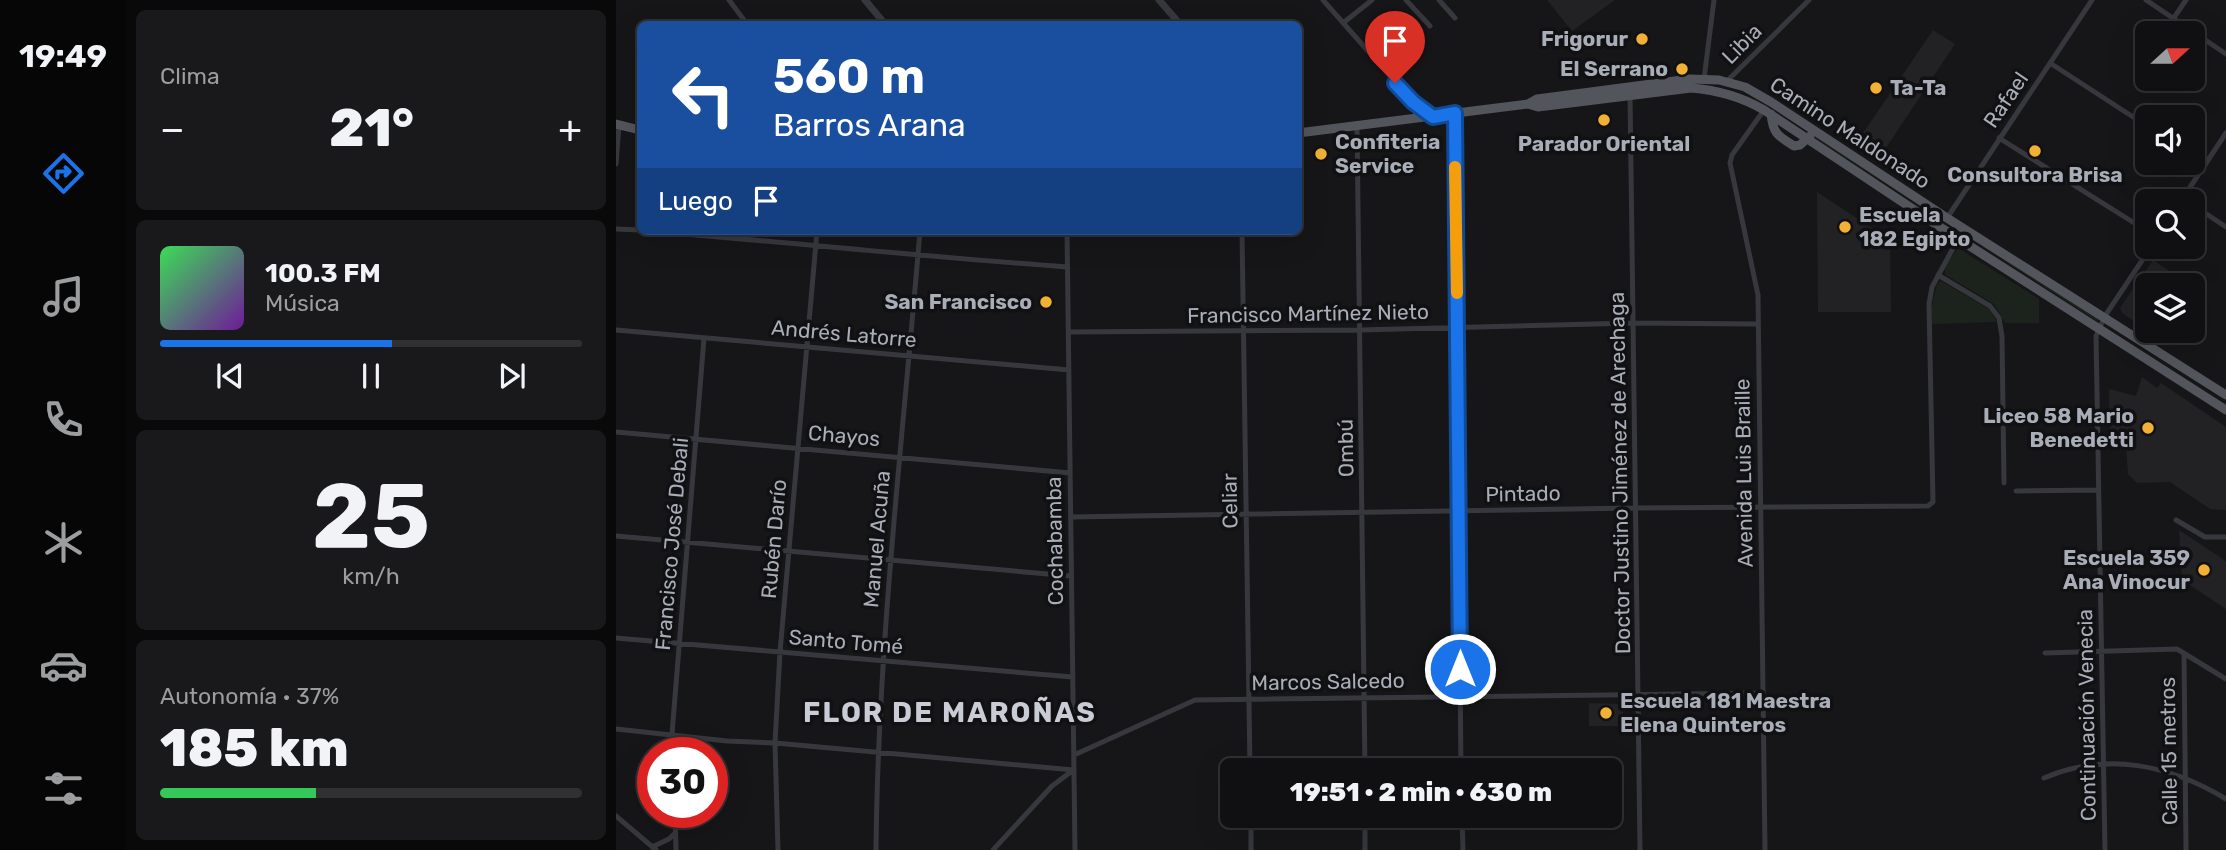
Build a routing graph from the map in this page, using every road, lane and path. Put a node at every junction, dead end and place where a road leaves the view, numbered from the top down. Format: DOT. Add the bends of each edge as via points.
graph roads {
  1 [pos="729,0"];
  2 [pos="865,0"];
  3 [pos="1159,0"];
  4 [pos="1323,0"];
  5 [pos="1372,0"];
  6 [pos="1406,0"];
  7 [pos="1439,0"];
  8 [pos="1714,0"];
  9 [pos="1809,0"];
  10 [pos="2092,0"];
  11 [pos="2146,0"];
  12 [pos="2186,0"];
  13 [pos="1455,18"];
  14 [pos="2173,19"];
  15 [pos="745,21"];
  16 [pos="882,21"];
  17 [pos="1177,21"];
  18 [pos="1343,23"];
  19 [pos="1430,26"];
  20 [pos="2226,54"];
  21 [pos="2050,63"];
  22 [pos="1704,79"];
  23 [pos="1726,82"];
  24 [pos="1630,91"];
  25 [pos="1413,102"];
  26 [pos="1768,112"];
  27 [pos="1455,113"];
  28 [pos="1433,117"];
  29 [pos="2135,118"];
  30 [pos="1406,120"];
  31 [pos="617,125"];
  32 [pos="1357,126"];
  33 [pos="637,129"];
  34 [pos="1302,133"];
  35 [pos="2226,133"];
  36 [pos="1812,134"];
  37 [pos="1999,138"];
  38 [pos="616,164"];
  39 [pos="2206,164"];
  40 [pos="2190,189"];
  41 [pos="2205,213"];
  42 [pos="1947,218"];
  43 [pos="2135,223"];
  44 [pos="2226,227"];
  45 [pos="616,229"];
  46 [pos="637,230"];
  47 [pos="699,235"];
  48 [pos="817,235"];
  49 [pos="919,235"];
  50 [pos="1067,235"];
  51 [pos="1242,235"];
  52 [pos="1958,239"];
  53 [pos="816,244"];
  54 [pos="918,256"];
  55 [pos="2143,259"];
  56 [pos="1067,267"];
  57 [pos="1938,275"];
  58 [pos="2105,316"];
  59 [pos="1634,323"];
  60 [pos="1757,324"];
  61 [pos="1458,327"];
  62 [pos="2099,327"];
  63 [pos="616,330"];
  64 [pos="1360,330"];
  65 [pos="1244,331"];
  66 [pos="1069,332"];
  67 [pos="704,338"];
  68 [pos="806,347"];
  69 [pos="909,356"];
  70 [pos="1069,370"];
  71 [pos="2226,395"];
  72 [pos="2226,410"];
  73 [pos="616,432"];
  74 [pos="696,439"];
  75 [pos="798,448"];
  76 [pos="900,457"];
  77 [pos="1070,473"];
  78 [pos="2004,483"];
  79 [pos="2098,490"];
  80 [pos="2016,491"];
  81 [pos="1634,508"];
  82 [pos="1760,508"];
  83 [pos="1459,511"];
  84 [pos="1362,512"];
  85 [pos="1246,514"];
  86 [pos="1070,517"];
  87 [pos="2176,520"];
  88 [pos="616,536"];
  89 [pos="2226,537"];
  90 [pos="688,542"];
  91 [pos="789,551"];
  92 [pos="891,560"];
  93 [pos="1071,576"];
  94 [pos="616,638"];
  95 [pos="679,644"];
  96 [pos="2101,650"];
  97 [pos="780,652"];
  98 [pos="2045,653"];
  99 [pos="2184,653"];
  100 [pos="883,661"];
  101 [pos="1073,677"];
  102 [pos="2226,679"];
  103 [pos="1763,693"];
  104 [pos="1638,694"];
  105 [pos="1460,695"];
  106 [pos="1364,697"];
  107 [pos="1249,699"];
  108 [pos="616,729"];
  109 [pos="672,734"];
  110 [pos="775,743"];
  111 [pos="877,752"];
  112 [pos="1074,755"];
  113 [pos="1250,758"];
  114 [pos="1365,758"];
  115 [pos="1461,758"];
  116 [pos="2103,763"];
  117 [pos="1074,770"];
  118 [pos="2045,778"];
  119 [pos="2186,778"];
  120 [pos="2226,799"];
  121 [pos="616,817"];
  122 [pos="676,828"];
  123 [pos="1251,828"];
  124 [pos="1365,828"];
  125 [pos="1462,828"];
  126 [pos="676,833"];
  127 [pos="654,848"];
  128 [pos="676,850"];
  129 [pos="778,850"];
  130 [pos="876,850"];
  131 [pos="993,850"];
  132 [pos="1075,850"];
  133 [pos="1251,850"];
  134 [pos="1365,850"];
  135 [pos="1463,850"];
  136 [pos="1640,850"];
  137 [pos="1765,850"];
  138 [pos="2105,850"];
  139 [pos="2186,850"];
  1 -- 15 [label="street"];
  2 -- 16 [label="street"];
  3 -- 17 [label="street"];
  4 -- 18 [label="street"];
  5 -- 18 [label="street"];
  6 -- 19 [label="street"];
  7 -- 13 [label="street"];
  8 -- 22 [label="street"];
  9 -- 23 [label="street, Libia"];
  10 -- 21 [label="street, Rafael"];
  11 -- 14 [label="street"];
  12 -- 14 [label="street"];
  14 -- 20 [label="street"];
  18 -- 25 [label="street"];
  21 -- 29 [label="street"];
  21 -- 37 [label="street, Rafael"];
  22 -- 23 [label="main road, Camino Maldonado"];
  22 -- 24 [label="main road, Camino Maldonado"];
  23 -- 36 [label="main road, Camino Maldonado" via="1759,94"];
  24 -- 26 [label="main road, Camino Maldonado" via="1716,90"];
  24 -- 27 [label="main road, Camino Maldonado" via="1538,99"];
  24 -- 59 [label="street, Doctor Justino Jiménez de Arechaga"];
  25 -- 28 [label="street"];
  25 -- 30 [label="street"];
  26 -- 36 [label="main road, Camino Maldonado"];
  26 -- 36 [label="main road" via="1773,130 1787,141 1797,146"];
  26 -- 60 [label="street, Avenida Luis Braille" via="1730,163 1758,295"];
  27 -- 28 [label="main road, Camino Maldonado"];
  27 -- 61 [label="street"];
  28 -- 30 [label="main road, Camino Maldonado"];
  30 -- 32 [label="main road, Camino Maldonado"];
  31 -- 33 [label="main road"];
  31 -- 38 [label="street"];
  32 -- 34 [label="main road, Camino Maldonado"];
  32 -- 64 [label="street, Ombú"];
  35 -- 39 [label="street"];
  36 -- 42 [label="main road, Camino Maldonado"];
  36 -- 52 [label="main road, Camino Maldonado"];
  37 -- 42 [label="street, Rafael"];
  37 -- 43 [label="street"];
  39 -- 40 [label="street"];
  41 -- 44 [label="street"];
  42 -- 58 [label="main road, Camino Maldonado"];
  45 -- 46 [label="street"];
  47 -- 53 [label="street"];
  48 -- 53 [label="street, Rubén Darío"];
  49 -- 54 [label="street, Manuel Acuña"];
  50 -- 56 [label="street, Cochabamba"];
  51 -- 65 [label="street, Celiar"];
  52 -- 57 [label="street"];
  52 -- 62 [label="main road, Camino Maldonado"];
  53 -- 54 [label="street"];
  53 -- 68 [label="street, Rubén Darío"];
  54 -- 56 [label="street"];
  54 -- 69 [label="street, Manuel Acuña"];
  55 -- 58 [label="street"];
  56 -- 66 [label="street, Cochabamba"];
  57 -- 78 [label="street" via="1990,306 1999,318"];
  57 -- 82 [label="street, Pintado" via="1928,319 1933,502 1927,506"];
  58 -- 62 [label="street"];
  58 -- 71 [label="main road, Camino Maldonado"];
  59 -- 60 [label="street, Francisco Martínez Nieto"];
  59 -- 61 [label="street, Francisco Martínez Nieto"];
  59 -- 81 [label="street, Doctor Justino Jiménez de Arechaga"];
  60 -- 82 [label="street, Avenida Luis Braille"];
  61 -- 64 [label="street, Francisco Martínez Nieto"];
  61 -- 83 [label="street"];
  62 -- 72 [label="main road, Camino Maldonado"];
  62 -- 79 [label="street, Continuación Venecia" via="2095,336"];
  63 -- 67 [label="street, Andrés Latorre"];
  64 -- 65 [label="street, Francisco Martínez Nieto"];
  64 -- 84 [label="street, Ombú"];
  65 -- 66 [label="street, Francisco Martínez Nieto"];
  65 -- 85 [label="street, Celiar"];
  66 -- 70 [label="street, Cochabamba"];
  67 -- 68 [label="street, Andrés Latorre"];
  67 -- 74 [label="street, Francisco José Debali"];
  68 -- 69 [label="street, Andrés Latorre"];
  68 -- 75 [label="street, Rubén Darío"];
  69 -- 70 [label="street, Andrés Latorre"];
  69 -- 76 [label="street, Manuel Acuña"];
  70 -- 77 [label="street, Cochabamba"];
  73 -- 74 [label="street, Chayos"];
  74 -- 75 [label="street, Chayos"];
  74 -- 90 [label="street, Francisco José Debali"];
  75 -- 76 [label="street, Chayos"];
  75 -- 91 [label="street, Rubén Darío"];
  76 -- 77 [label="street, Chayos"];
  76 -- 92 [label="street, Manuel Acuña"];
  77 -- 86 [label="street, Cochabamba"];
  79 -- 80 [label="street"];
  79 -- 96 [label="street, Continuación Venecia"];
  81 -- 82 [label="street, Pintado"];
  81 -- 83 [label="street, Pintado"];
  81 -- 104 [label="street, Doctor Justino Jiménez de Arechaga"];
  82 -- 103 [label="street, Avenida Luis Braille"];
  83 -- 84 [label="street, Pintado"];
  83 -- 105 [label="street"];
  84 -- 85 [label="street, Pintado"];
  84 -- 106 [label="street, Ombú"];
  85 -- 86 [label="street, Pintado"];
  85 -- 107 [label="street, Celiar"];
  86 -- 93 [label="street, Cochabamba"];
  87 -- 89 [label="street" via="2205,537"];
  88 -- 90 [label="street"];
  90 -- 91 [label="street"];
  90 -- 95 [label="street, Francisco José Debali"];
  91 -- 92 [label="street"];
  91 -- 97 [label="street, Rubén Darío"];
  92 -- 93 [label="street"];
  92 -- 100 [label="street, Manuel Acuña"];
  93 -- 101 [label="street, Cochabamba"];
  94 -- 95 [label="street, Santo Tomé"];
  95 -- 97 [label="street, Santo Tomé"];
  95 -- 109 [label="street, Francisco José Debali"];
  96 -- 98 [label="street"];
  96 -- 99 [label="street" via="2177,649"];
  96 -- 116 [label="street, Continuación Venecia"];
  97 -- 100 [label="street, Santo Tomé"];
  97 -- 110 [label="street, Rubén Darío"];
  99 -- 102 [label="street"];
  99 -- 119 [label="street, Calle 15 metros"];
  100 -- 101 [label="street, Santo Tomé"];
  100 -- 111 [label="street, Manuel Acuña"];
  101 -- 112 [label="street, Cochabamba"];
  103 -- 104 [label="street, Marcos Salcedo"];
  103 -- 137 [label="street, Avenida Luis Braille"];
  104 -- 105 [label="street, Marcos Salcedo"];
  104 -- 136 [label="street, Doctor Justino Jiménez de Arechaga"];
  105 -- 106 [label="street, Marcos Salcedo"];
  105 -- 115 [label="street"];
  106 -- 107 [label="street, Marcos Salcedo"];
  106 -- 114 [label="street, Ombú"];
  107 -- 112 [label="street, Marcos Salcedo" via="1187,702"];
  107 -- 113 [label="street, Celiar"];
  108 -- 109 [label="street"];
  109 -- 110 [label="street"];
  110 -- 111 [label="street"];
  110 -- 129 [label="street, Rubén Darío"];
  111 -- 117 [label="street"];
  111 -- 130 [label="street, Manuel Acuña"];
  112 -- 117 [label="street, Cochabamba"];
  116 -- 118 [label="street"];
  116 -- 119 [label="street" via="2144,766"];
  116 -- 138 [label="street, Continuación Venecia"];
  117 -- 131 [label="street" via="1052,786"];
  117 -- 132 [label="street, Cochabamba"];
  119 -- 120 [label="street"];
  119 -- 139 [label="street, Calle 15 metros"];
  121 -- 127 [label="street"];
  122 -- 126 [label="street"];
  123 -- 133 [label="street"];
  124 -- 134 [label="street"];
  125 -- 135 [label="street"];
  126 -- 127 [label="street"];
  126 -- 128 [label="street"];
}
